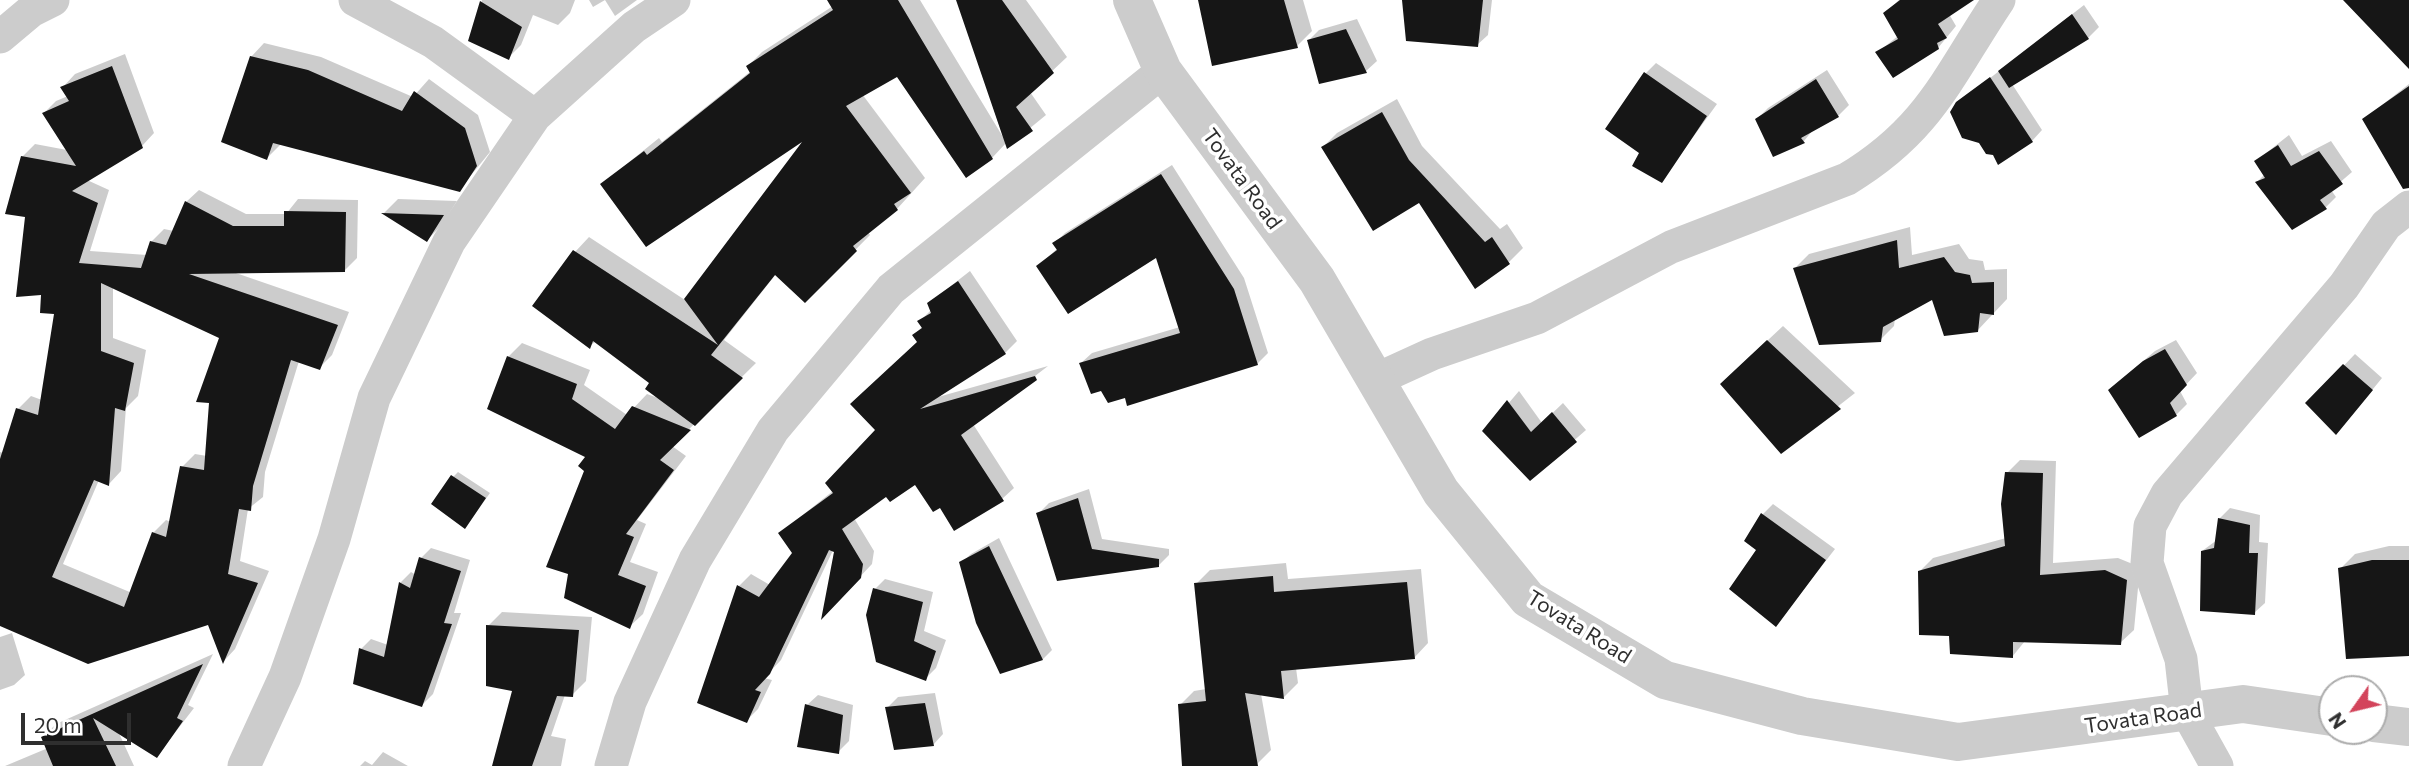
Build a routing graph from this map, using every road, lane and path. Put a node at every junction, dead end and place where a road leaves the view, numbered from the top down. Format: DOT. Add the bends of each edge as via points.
graph roads {
  1 [pos="52,0"];
  2 [pos="355,0"];
  3 [pos="674,0"];
  4 [pos="1132,0"];
  5 [pos="1999,0"];
  6 [pos="0,37"];
  7 [pos="1163,71"];
  8 [pos="536,116"];
  9 [pos="2409,207"];
  10 [pos="1376,380"];
  11 [pos="2187,712"];
  12 [pos="2318,715"];
  13 [pos="2388,725"];
  14 [pos="2409,727"];
  15 [pos="244,766"];
  16 [pos="611,766"];
  17 [pos="2217,766"];
  1 -- 6 [label="street"];
  2 -- 8 [label="street" via="433,41"];
  3 -- 8 [label="street" via="634,27"];
  4 -- 7 [label="street, Tovata Road"];
  5 -- 10 [label="street" via="1934,104 1874,163 1847,179 1671,247 1537,318 1432,354"];
  7 -- 10 [label="street, Tovata Road" via="1317,280"];
  7 -- 16 [label="street" via="891,289 773,430 695,560 630,702"];
  8 -- 15 [label="street" via="449,242 374,398 334,539 294,652"];
  9 -- 11 [label="street" via="2386,225 2344,286 2157,509 2150,526 2147,563 2181,659"];
  10 -- 11 [label="street, Tovata Road" via="1441,492 1528,599 1665,680 1802,716 1958,742"];
  11 -- 12 [label="street, Tovata Road" via="2243,704"];
  11 -- 17 [label="street"];
  13 -- 14 [label="street"];
}
